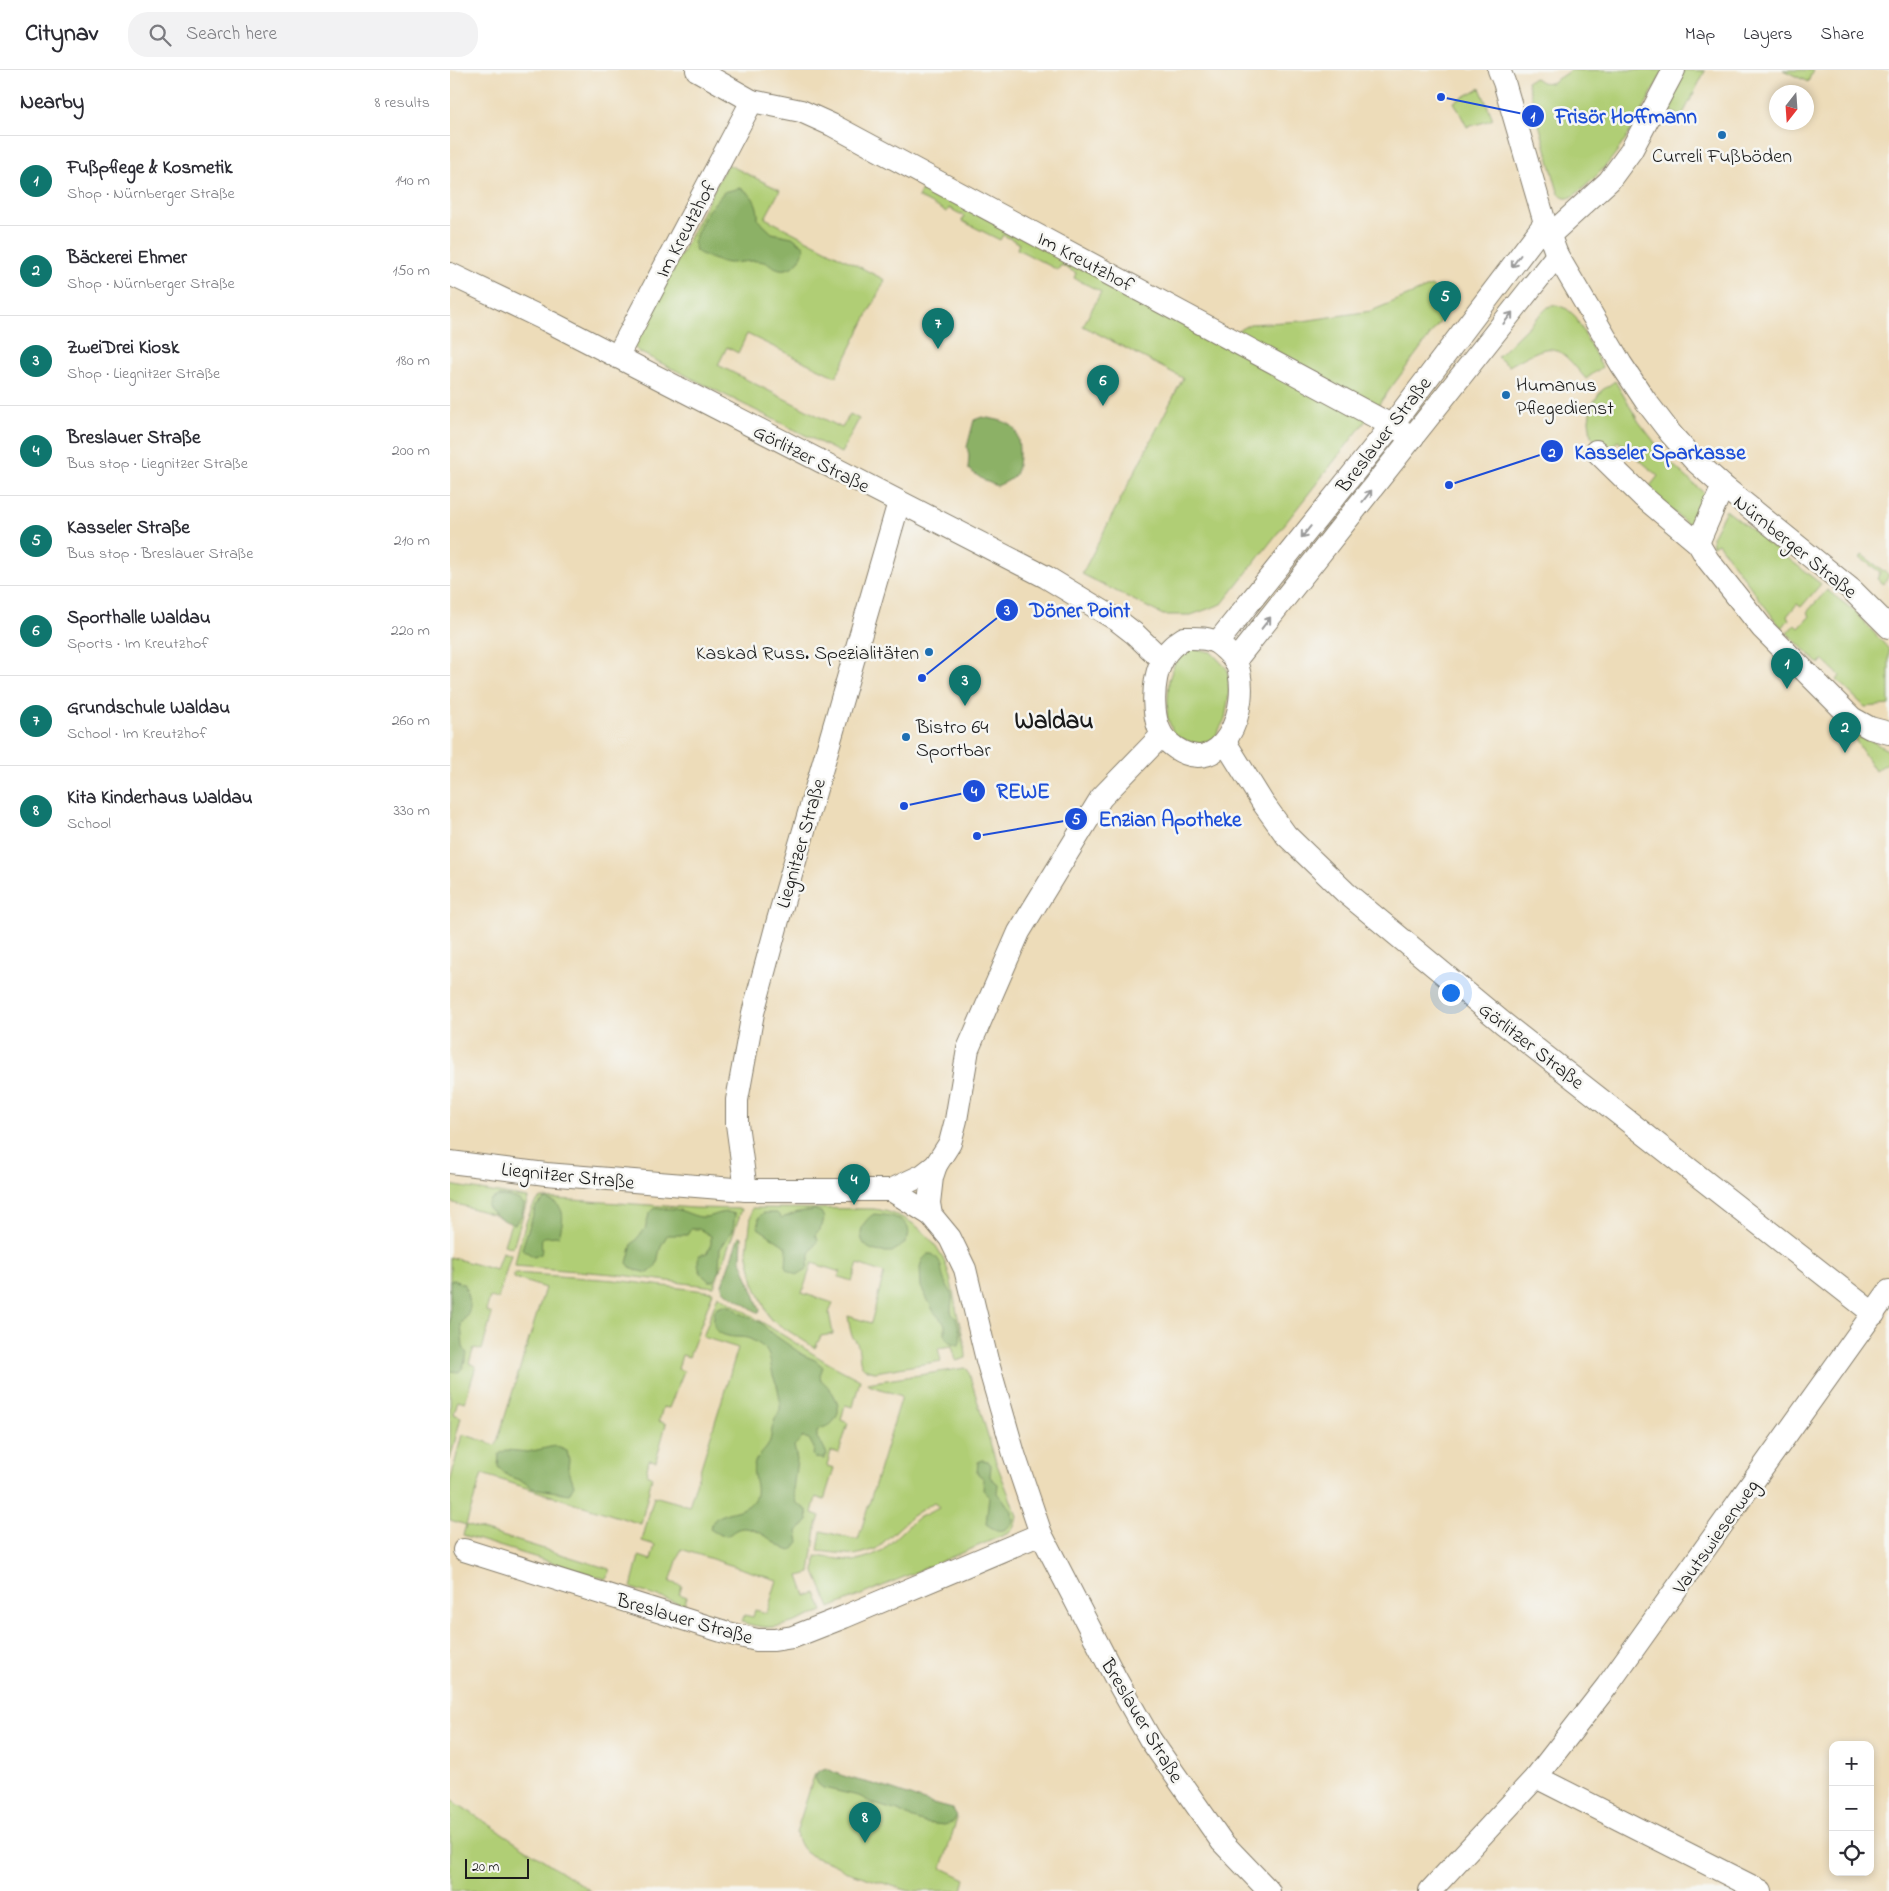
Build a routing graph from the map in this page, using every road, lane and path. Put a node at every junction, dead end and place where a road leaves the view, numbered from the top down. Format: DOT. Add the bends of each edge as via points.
graph roads {
  1 [pos="697,70"];
  2 [pos="1499,70"];
  3 [pos="1674,70"];
  4 [pos="752,101"];
  5 [pos="1547,229"];
  6 [pos="1558,255"];
  7 [pos="450,274"];
  8 [pos="617,357"];
  9 [pos="1392,425"];
  10 [pos="1413,437"];
  11 [pos="1596,451"];
  12 [pos="1723,486"];
  13 [pos="898,502"];
  14 [pos="1698,543"];
  15 [pos="1889,627"];
  16 [pos="1217,643"];
  17 [pos="1162,660"];
  18 [pos="1235,661"];
  19 [pos="1889,733"];
  20 [pos="1161,736"];
  21 [pos="1225,742"];
  22 [pos="450,1162"];
  23 [pos="936,1165"];
  24 [pos="746,1190"];
  25 [pos="891,1190"];
  26 [pos="931,1215"];
  27 [pos="1889,1292"];
  28 [pos="1874,1314"];
  29 [pos="1042,1534"];
  30 [pos="464,1550"];
  31 [pos="1536,1777"];
  32 [pos="1269,1891"];
  33 [pos="1430,1891"];
  34 [pos="1761,1891"];
  1 -- 4 [label="street, Im Kreutzhof"];
  2 -- 5 [label="street, Nürnberger Straße"];
  3 -- 5 [label="street" via="1632,152 1608,180"];
  4 -- 8 [label="street, Im Kreutzhof"];
  4 -- 9 [label="street, Im Kreutzhof" via="801,111 832,125"];
  5 -- 6 [label="street, Nürnberger Straße"];
  5 -- 9 [label="street, Breslauer Straße, one-way"];
  10 -- 6 [label="street, Breslauer Straße, one-way"];
  6 -- 12 [label="street, Nürnberger Straße" via="1645,400 1670,434"];
  7 -- 8 [label="street, Görlitzer Straße"];
  8 -- 13 [label="street, Görlitzer Straße"];
  9 -- 10 [label="street, Im Kreutzhof"];
  9 -- 16 [label="street, Breslauer Straße, one-way"];
  18 -- 10 [label="street, Breslauer Straße, one-way"];
  11 -- 14 [label="street" via="1642,496"];
  12 -- 14 [label="street, Nürnberger Straße"];
  12 -- 15 [label="street, Nürnberger Straße" via="1852,590"];
  13 -- 17 [label="street, Görlitzer Straße" via="1046,577 1117,620"];
  13 -- 24 [label="street, Liegnitzer Straße" via="753,1013 737,1100"];
  14 -- 19 [label="street" via="1762,628 1838,705 1870,728"];
  16 -- 17 [label="street" via="1201,638 1184,638 1172,646"];
  16 -- 18 [label="street"];
  17 -- 20 [label="street" via="1155,690 1155,719"];
  18 -- 21 [label="street" via="1240,684 1239,709"];
  20 -- 21 [label="street" via="1175,748 1198,756 1211,753"];
  20 -- 23 [label="street" via="1101,798 1019,932 968,1049 950,1142"];
  21 -- 28 [label="street, Görlitzer Straße" via="1286,835 1345,892 1504,1023"];
  22 -- 24 [label="street, Liegnitzer Straße" via="546,1174"];
  23 -- 25 [label="street, Liegnitzer Straße"];
  23 -- 26 [label="street" via="930,1188"];
  24 -- 25 [label="street, Liegnitzer Straße"];
  25 -- 26 [label="street"];
  26 -- 29 [label="street, Breslauer Straße" via="950,1238 965,1269 1014,1454"];
  27 -- 28 [label="street, Vautswiesenweg"];
  28 -- 31 [label="street, Vautswiesenweg" via="1607,1686"];
  29 -- 30 [label="street, Breslauer Straße" via="832,1622 793,1637 774,1640 757,1640 728,1633"];
  29 -- 32 [label="street, Breslauer Straße" via="1150,1740 1222,1842"];
  31 -- 33 [label="street, Vautswiesenweg"];
  31 -- 34 [label="street"];
}
